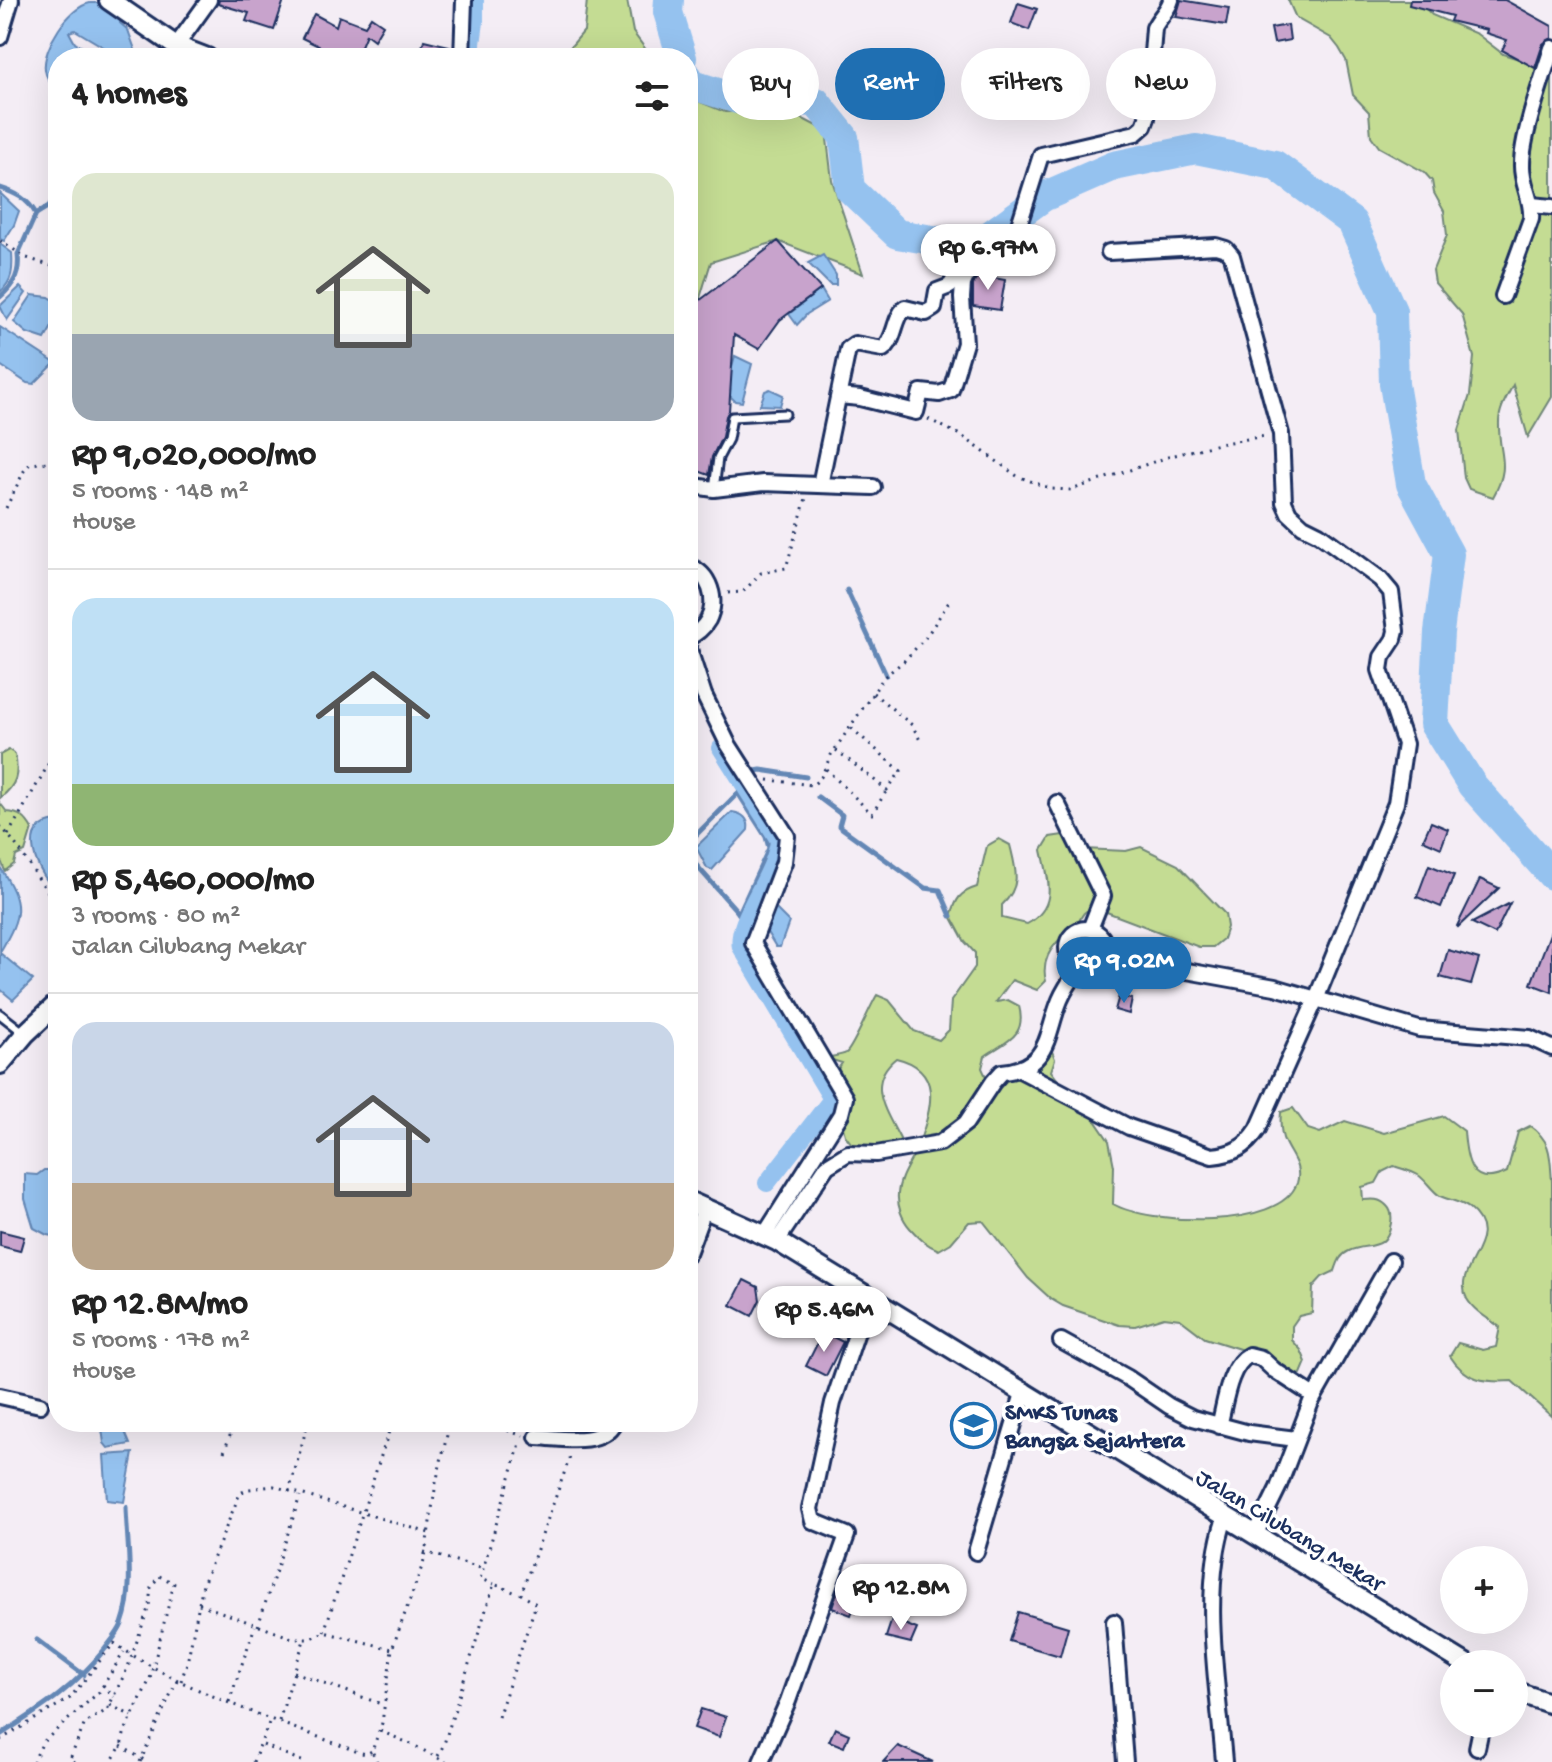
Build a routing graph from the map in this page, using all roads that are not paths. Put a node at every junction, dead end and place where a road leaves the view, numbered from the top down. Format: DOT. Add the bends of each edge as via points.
graph roads {
  1 [pos="11,0"];
  2 [pos="109,0"];
  3 [pos="209,0"];
  4 [pos="464,0"];
  5 [pos="1171,0"];
  6 [pos="0,37"];
  7 [pos="176,46"];
  8 [pos="180,48"];
  9 [pos="462,48"];
  10 [pos="1552,48"];
  11 [pos="1532,205"];
  12 [pos="1552,207"];
  13 [pos="1109,252"];
  14 [pos="970,268"];
  15 [pos="1503,296"];
  16 [pos="839,396"];
  17 [pos="785,414"];
  18 [pos="815,485"];
  19 [pos="698,487"];
  20 [pos="873,487"];
  21 [pos="714,489"];
  22 [pos="698,570"];
  23 [pos="698,631"];
  24 [pos="698,677"];
  25 [pos="1057,803"];
  26 [pos="1090,929"];
  27 [pos="1104,956"];
  28 [pos="1080,967"];
  29 [pos="1316,999"];
  30 [pos="48,1012"];
  31 [pos="0,1014"];
  32 [pos="25,1034"];
  33 [pos="1552,1048"];
  34 [pos="0,1064"];
  35 [pos="1020,1070"];
  36 [pos="698,1205"];
  37 [pos="771,1237"];
  38 [pos="1391,1261"];
  39 [pos="869,1296"];
  40 [pos="1061,1341"];
  41 [pos="1024,1390"];
  42 [pos="0,1396"];
  43 [pos="1314,1396"];
  44 [pos="40,1405"];
  45 [pos="1219,1426"];
  46 [pos="606,1432"];
  47 [pos="537,1437"];
  48 [pos="1296,1439"];
  49 [pos="1225,1518"];
  50 [pos="1255,1535"];
  51 [pos="976,1552"];
  52 [pos="1114,1622"];
  53 [pos="1443,1650"];
  54 [pos="1528,1696"];
  55 [pos="1552,1704"];
  56 [pos="1479,1738"];
  57 [pos="1477,1748"];
  58 [pos="761,1762"];
  59 [pos="1125,1762"];
  60 [pos="1224,1762"];
  1 -- 6 [label="street"];
  2 -- 7 [label="street"];
  3 -- 7 [label="street"];
  4 -- 9 [label="street"];
  5 -- 14 [label="street" via="1154,28 1144,126 1136,133 1041,155 1012,247"];
  7 -- 8 [label="street"];
  10 -- 11 [label="street" via="1522,160 1523,186"];
  11 -- 12 [label="street"];
  11 -- 15 [label="street"];
  13 -- 29 [label="street" via="1216,246 1232,256 1281,434 1289,513 1391,592 1396,631 1380,670 1405,744 1396,803"];
  14 -- 16 [label="street" via="961,267 950,286 937,291 934,308 926,313 905,308 883,349 855,344 848,349"];
  14 -- 16 [label="street" via="963,284 965,343 951,390 921,392 916,412"];
  16 -- 18 [label="street"];
  17 -- 21 [label="lane" via="732,417"];
  18 -- 20 [label="street"];
  18 -- 21 [label="street" via="763,483"];
  19 -- 21 [label="street"];
  22 -- 23 [label="street" via="712,597 708,620"];
  24 -- 37 [label="street" via="728,744 787,836 785,857 753,936 755,950 845,1098"];
  25 -- 26 [label="street" via="1103,896"];
  26 -- 27 [label="street" via="1106,944"];
  26 -- 28 [label="street" via="1076,931 1067,943 1069,957"];
  27 -- 28 [label="street" via="1094,966"];
  27 -- 29 [label="street"];
  28 -- 35 [label="street" via="1061,998 1048,1042"];
  29 -- 33 [label="street" via="1419,1029 1530,1038"];
  29 -- 35 [label="street" via="1258,1129 1242,1148 1227,1155 1212,1156 1129,1127"];
  30 -- 32 [label="street"];
  31 -- 32 [label="lane"];
  32 -- 34 [label="street"];
  35 -- 37 [label="street" via="1002,1072 966,1123 940,1143 876,1154 848,1153 827,1166"];
  36 -- 37 [label="street, Jalan Cilubang Mekar"];
  37 -- 39 [label="street, Jalan Cilubang Mekar"];
  38 -- 43 [label="street"];
  39 -- 41 [label="street, Jalan Cilubang Mekar"];
  39 -- 58 [label="street" via="833,1403 810,1509 813,1521 847,1535"];
  40 -- 45 [label="street" via="1169,1406"];
  41 -- 49 [label="street, Jalan Cilubang Mekar"];
  41 -- 51 [label="street"];
  42 -- 44 [label="street"];
  43 -- 45 [label="street" via="1249,1355 1235,1372"];
  43 -- 48 [label="street"];
  45 -- 48 [label="street"];
  46 -- 47 [label="street" via="577,1439"];
  48 -- 50 [label="street"];
  49 -- 50 [label="street, Jalan Cilubang Mekar"];
  49 -- 60 [label="street" via="1212,1605"];
  50 -- 53 [label="street, Jalan Cilubang Mekar"];
  52 -- 59 [label="street"];
  54 -- 55 [label="street"];
  56 -- 57 [label="street"];
}
